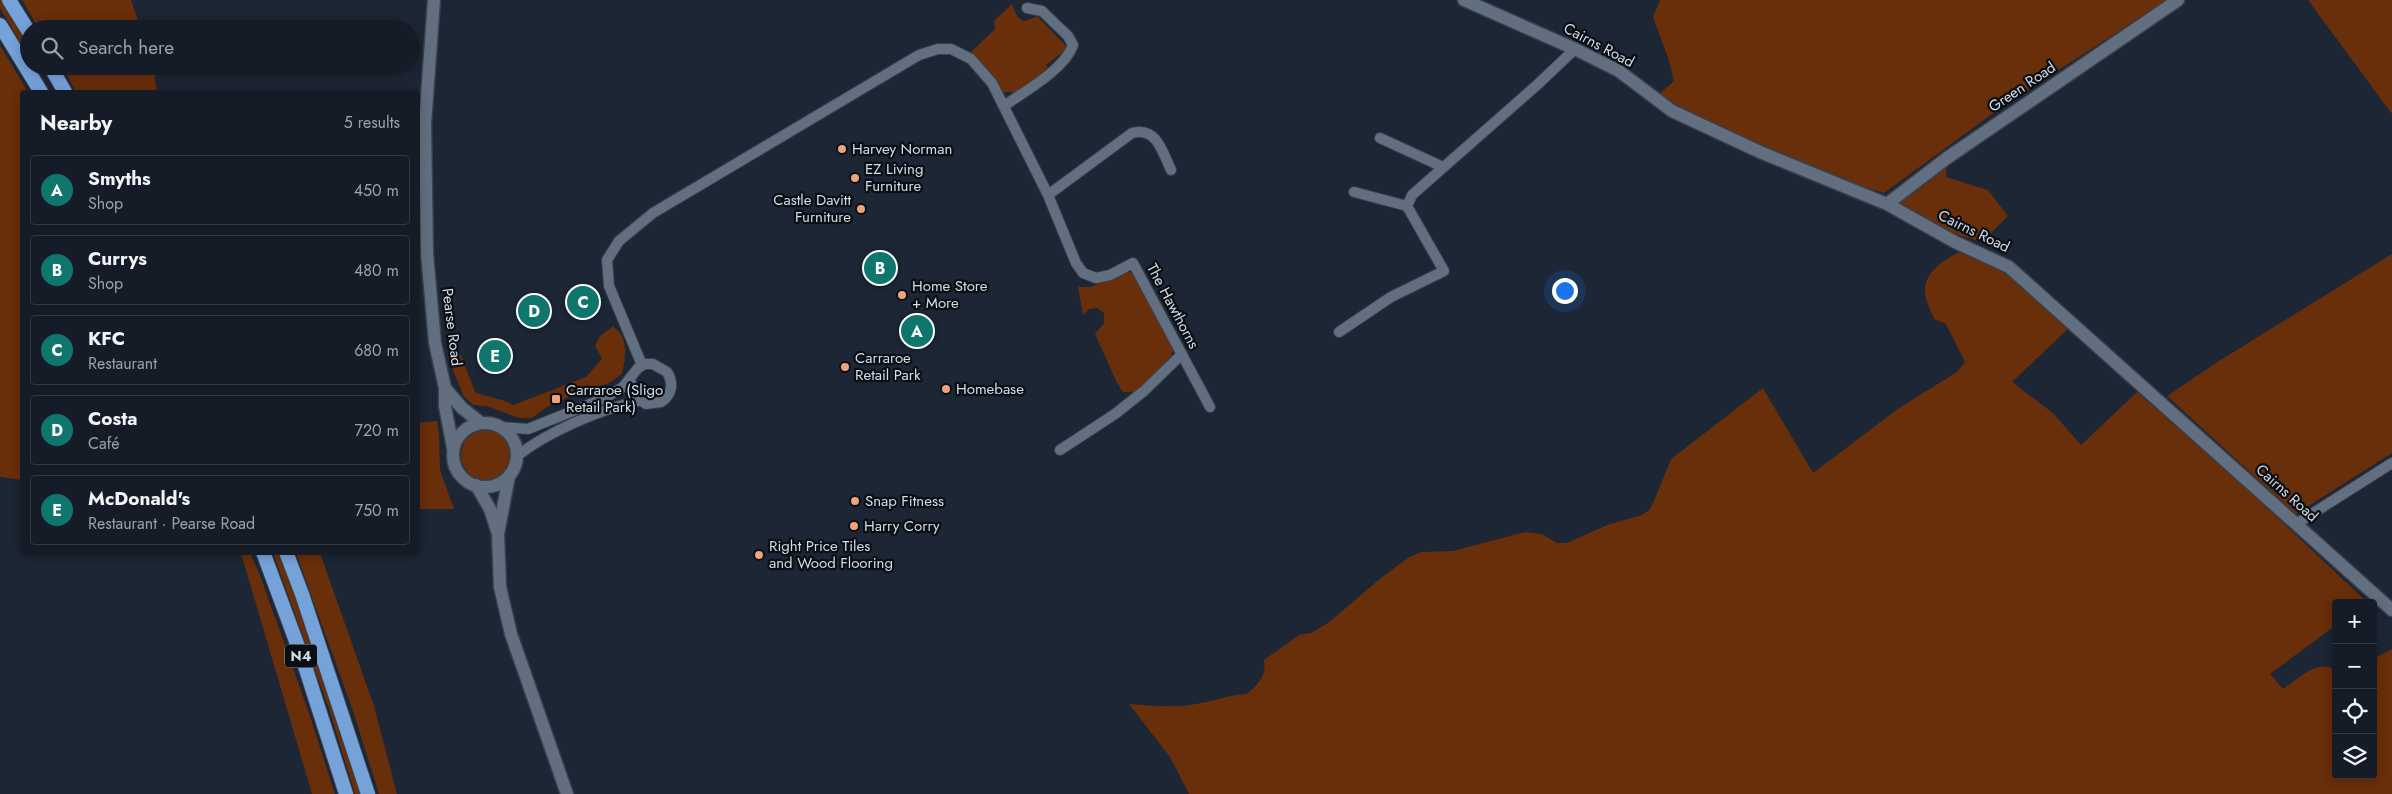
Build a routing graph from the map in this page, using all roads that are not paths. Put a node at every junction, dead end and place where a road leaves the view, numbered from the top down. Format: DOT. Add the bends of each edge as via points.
graph roads {
  1 [pos="9,0"];
  2 [pos="434,0"];
  3 [pos="1464,0"];
  4 [pos="2178,0"];
  5 [pos="1027,8"];
  6 [pos="22,20"];
  7 [pos="0,25"];
  8 [pos="1575,49"];
  9 [pos="20,58"];
  10 [pos="31,75"];
  11 [pos="55,75"];
  12 [pos="40,90"];
  13 [pos="64,90"];
  14 [pos="1004,106"];
  15 [pos="1380,138"];
  16 [pos="1443,167"];
  17 [pos="1171,170"];
  18 [pos="1354,192"];
  19 [pos="1048,195"];
  20 [pos="1887,204"];
  21 [pos="1407,206"];
  22 [pos="1339,332"];
  23 [pos="1182,354"];
  24 [pos="642,365"];
  25 [pos="630,379"];
  26 [pos="445,388"];
  27 [pos="638,401"];
  28 [pos="1210,407"];
  29 [pos="481,423"];
  30 [pos="501,427"];
  31 [pos="453,448"];
  32 [pos="1060,450"];
  33 [pos="517,456"];
  34 [pos="2392,463"];
  35 [pos="508,476"];
  36 [pos="476,485"];
  37 [pos="2296,524"];
  38 [pos="498,534"];
  39 [pos="264,555"];
  40 [pos="287,555"];
  41 [pos="2392,610"];
  42 [pos="346,794"];
  43 [pos="368,794"];
  44 [pos="567,794"];
  1 -- 6 [label="highway"];
  2 -- 26 [label="street, Pearse Road" via="425,124 425,190 434,343"];
  3 -- 8 [label="street, Cairns Road"];
  4 -- 20 [label="street, Green Road" via="1947,158"];
  5 -- 14 [label="street" via="1042,11 1073,45 1070,55 1057,68"];
  7 -- 9 [label="highway"];
  8 -- 16 [label="street"];
  8 -- 20 [label="street, Cairns Road" via="1619,71 1672,111 1760,152"];
  10 -- 12 [label="highway"];
  11 -- 13 [label="highway"];
  14 -- 19 [label="street, The Hawthorns"];
  14 -- 24 [label="street, The Hawthorns" via="992,83 971,59 951,48 938,49 919,56 653,213 619,240 608,260 609,286"];
  15 -- 16 [label="street"];
  16 -- 21 [label="street" via="1412,195"];
  17 -- 19 [label="street" via="1156,140 1149,132 1141,131 1132,133"];
  18 -- 21 [label="street"];
  19 -- 23 [label="street, The Hawthorns" via="1083,273 1096,278 1133,262"];
  20 -- 37 [label="street, Cairns Road" via="1955,242 2010,267"];
  21 -- 22 [label="street" via="1444,271 1391,297"];
  23 -- 28 [label="street, The Hawthorns"];
  23 -- 32 [label="street" via="1115,414"];
  24 -- 25 [label="street"];
  24 -- 27 [label="street" via="662,367 670,377 671,385 660,402 646,404"];
  25 -- 27 [label="street" via="633,395"];
  25 -- 30 [label="street" via="624,387 605,398 528,429"];
  26 -- 29 [label="street, Pearse Road"];
  26 -- 31 [label="street, Pearse Road"];
  27 -- 33 [label="street" via="552,433"];
  29 -- 30 [label="street"];
  29 -- 31 [label="street" via="462,433"];
  30 -- 33 [label="street" via="512,439"];
  31 -- 36 [label="street" via="455,468 465,480"];
  33 -- 35 [label="street" via="515,467"];
  34 -- 37 [label="street"];
  35 -- 36 [label="street" via="496,484"];
  35 -- 38 [label="street"];
  36 -- 38 [label="street" via="490,509"];
  37 -- 41 [label="street, Cairns Road"];
  38 -- 44 [label="street" via="500,587 511,634"];
  39 -- 42 [label="highway, N4" via="303,660"];
  40 -- 43 [label="highway, N4"];
}
